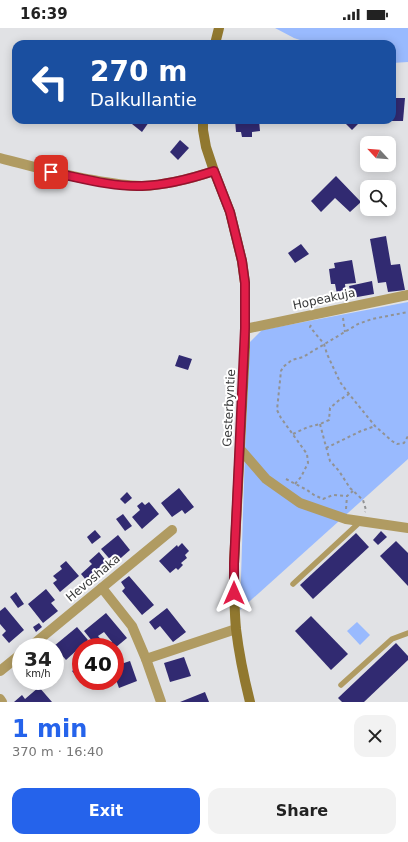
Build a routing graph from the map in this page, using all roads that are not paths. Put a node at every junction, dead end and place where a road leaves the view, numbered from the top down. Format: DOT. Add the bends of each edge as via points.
graph roads {
  1 [pos="219,28"];
  2 [pos="216,40"];
  3 [pos="203,124"];
  4 [pos="0,158"];
  5 [pos="214,171"];
  6 [pos="408,295"];
  7 [pos="245,328"];
  8 [pos="240,450"];
  9 [pos="362,521"];
  10 [pos="408,528"];
  11 [pos="172,530"];
  12 [pos="293,584"];
  13 [pos="102,588"];
  14 [pos="236,629"];
  15 [pos="408,633"];
  16 [pos="41,638"];
  17 [pos="146,659"];
  18 [pos="12,661"];
  19 [pos="0,671"];
  20 [pos="341,684"];
  21 [pos="0,699"];
  22 [pos="2,702"];
  23 [pos="161,702"];
  24 [pos="250,702"];
  1 -- 2 [label="street"];
  3 -- 5 [label="street, Gesterbyntie" via="206,147"];
  4 -- 5 [label="street" via="86,179 141,186 186,180"];
  5 -- 7 [label="street, Gesterbyntie" via="230,212 242,261 245,283"];
  6 -- 7 [label="street, Hopeakuja"];
  7 -- 8 [label="street, Gesterbyntie"];
  8 -- 9 [label="street" via="266,479 300,503 346,519"];
  8 -- 14 [label="street, Gesterbyntie" via="234,564"];
  9 -- 10 [label="street"];
  9 -- 12 [label="lane"];
  11 -- 13 [label="street, Hevoshaka"];
  13 -- 16 [label="street, Hevoshaka"];
  13 -- 17 [label="street" via="132,626"];
  14 -- 17 [label="street"];
  14 -- 24 [label="street, Gesterbyntie"];
  15 -- 20 [label="lane" via="392,639"];
  17 -- 23 [label="street"];
  18 -- 19 [label="street"];
  21 -- 22 [label="street"];
}
